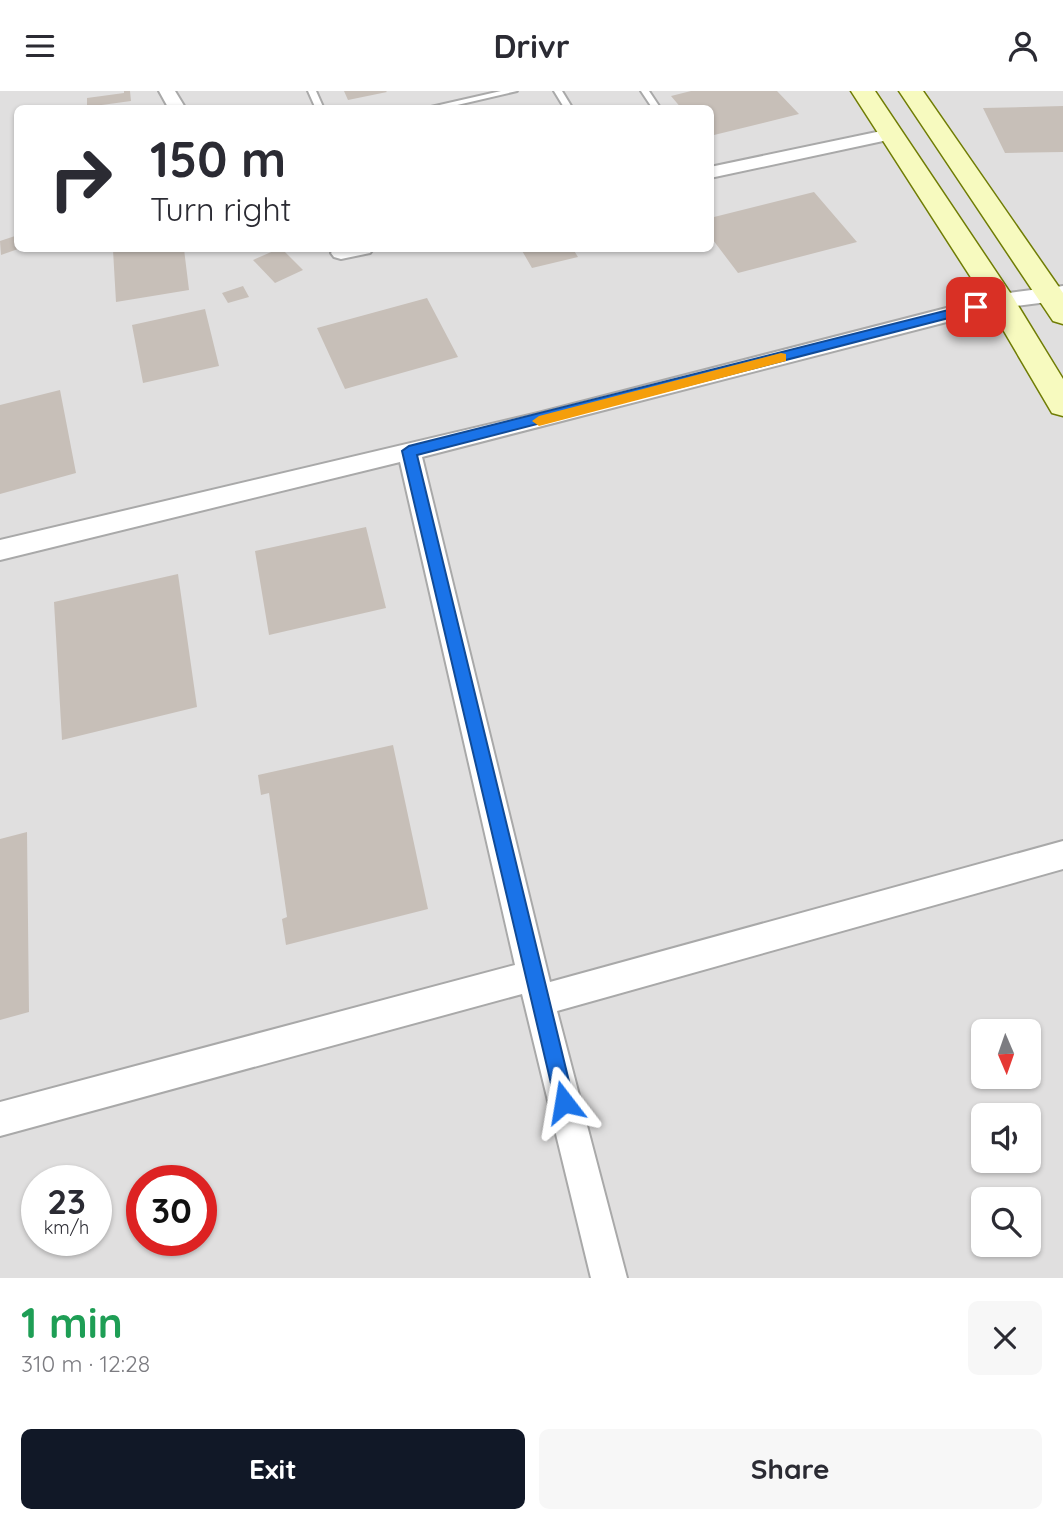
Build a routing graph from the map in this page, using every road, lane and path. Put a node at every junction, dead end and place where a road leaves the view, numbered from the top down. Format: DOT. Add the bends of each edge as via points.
graph roads {
  1 [pos="447,91"];
  2 [pos="513,91"];
  3 [pos="863,91"];
  4 [pos="911,91"];
  5 [pos="453,103"];
  6 [pos="444,105"];
  7 [pos="891,134"];
  8 [pos="714,172"];
  9 [pos="346,252"];
  10 [pos="341,253"];
  11 [pos="1001,300"];
  12 [pos="1059,300"];
  13 [pos="1063,405"];
  14 [pos="409,451"];
  15 [pos="0,550"];
  16 [pos="1063,855"];
  17 [pos="536,989"];
  18 [pos="0,1119"];
  19 [pos="609,1278"];
  1 -- 5 [label="lane"];
  2 -- 5 [label="lane"];
  3 -- 7 [label="main road"];
  4 -- 12 [label="main road"];
  5 -- 6 [label="lane"];
  7 -- 8 [label="street"];
  7 -- 11 [label="main road"];
  9 -- 10 [label="street"];
  11 -- 12 [label="street"];
  11 -- 13 [label="main road"];
  11 -- 14 [label="street"];
  14 -- 15 [label="street"];
  14 -- 17 [label="street"];
  16 -- 17 [label="street"];
  17 -- 18 [label="street"];
  17 -- 19 [label="street"];
}
